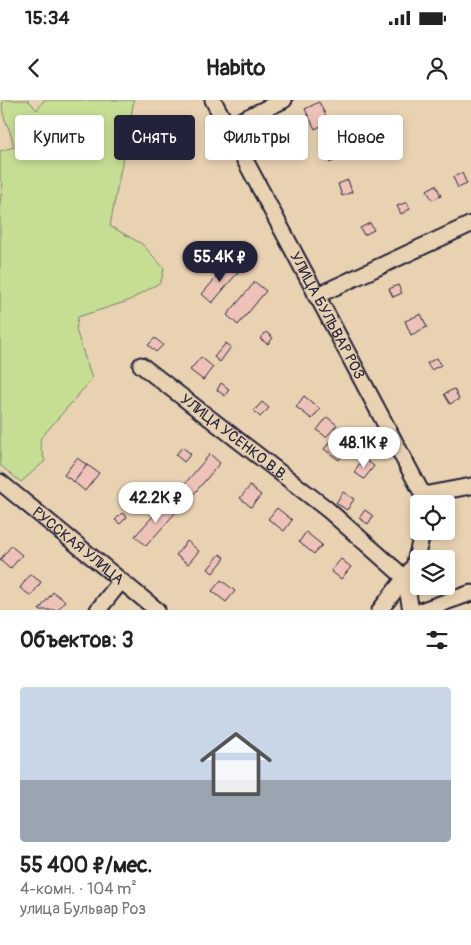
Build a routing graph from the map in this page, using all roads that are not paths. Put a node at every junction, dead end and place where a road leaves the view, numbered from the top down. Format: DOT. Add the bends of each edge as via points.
graph roads {
  1 [pos="213,100"];
  2 [pos="284,100"];
  3 [pos="221,115"];
  4 [pos="252,115"];
  5 [pos="244,160"];
  6 [pos="471,224"];
  7 [pos="316,296"];
  8 [pos="141,366"];
  9 [pos="0,482"];
  10 [pos="471,486"];
  11 [pos="421,495"];
  12 [pos="441,495"];
  13 [pos="421,540"];
  14 [pos="405,578"];
  15 [pos="121,581"];
  16 [pos="471,593"];
  17 [pos="98,610"];
  18 [pos="157,610"];
  19 [pos="380,610"];
  20 [pos="411,610"];
  21 [pos="423,610"];
  1 -- 3 [label="street, УЛИЦА БУЛЬВАР РОЗ"];
  2 -- 4 [label="street"];
  5 -- 7 [label="street, УЛИЦА БУЛЬВАР РОЗ"];
  6 -- 7 [label="street"];
  7 -- 11 [label="street, УЛИЦА БУЛЬВАР РОЗ"];
  8 -- 14 [label="street, УЛИЦА УСЕНКО В.В." via="327,509"];
  9 -- 15 [label="street, РУССКАЯ УЛИЦА"];
  10 -- 12 [label="street"];
  13 -- 14 [label="street" via="414,566"];
  14 -- 19 [label="street"];
  14 -- 20 [label="street"];
  15 -- 17 [label="street"];
  15 -- 18 [label="street, РУССКАЯ УЛИЦА"];
  16 -- 21 [label="street"];
}
